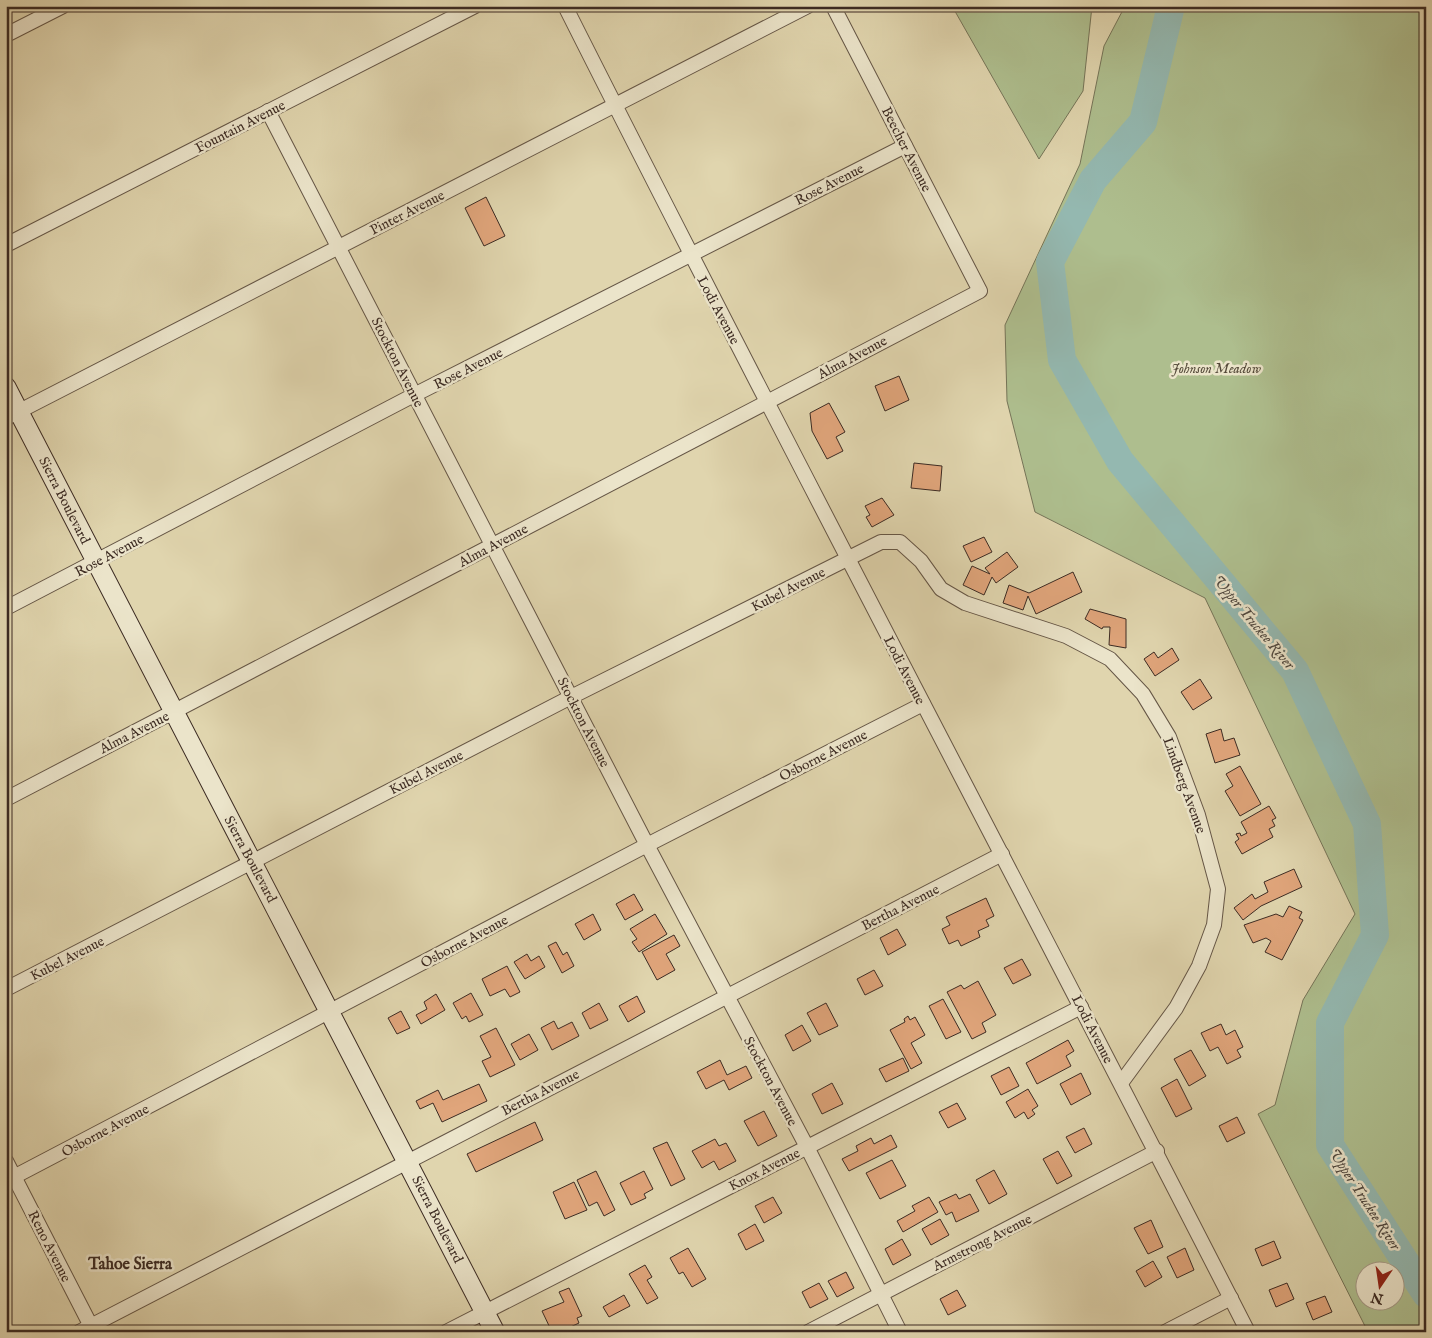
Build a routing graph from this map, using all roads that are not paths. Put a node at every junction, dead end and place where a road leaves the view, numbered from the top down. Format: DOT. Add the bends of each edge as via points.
graph roads {
  1 [pos="63,6"];
  2 [pos="475,6"];
  3 [pos="565,6"];
  4 [pos="808,6"];
  5 [pos="833,6"];
  6 [pos="6,35"];
  7 [pos="614,105"];
  8 [pos="268,112"];
  9 [pos="905,146"];
  10 [pos="6,246"];
  11 [pos="338,247"];
  12 [pos="690,255"];
  13 [pos="980,291"];
  14 [pos="6,387"];
  15 [pos="414,395"];
  16 [pos="767,402"];
  17 [pos="12,414"];
  18 [pos="493,546"];
  19 [pos="848,559"];
  20 [pos="96,561"];
  21 [pos="6,608"];
  22 [pos="571,697"];
  23 [pos="922,704"];
  24 [pos="174,712"];
  25 [pos="6,798"];
  26 [pos="647,845"];
  27 [pos="1002,854"];
  28 [pos="252,862"];
  29 [pos="6,989"];
  30 [pos="726,997"];
  31 [pos="1081,1007"];
  32 [pos="330,1012"];
  33 [pos="1121,1083"];
  34 [pos="807,1147"];
  35 [pos="1157,1151"];
  36 [pos="408,1160"];
  37 [pos="6,1161"];
  38 [pos="10,1179"];
  39 [pos="881,1295"];
  40 [pos="1231,1298"];
  41 [pos="485,1312"];
  42 [pos="88,1330"];
  43 [pos="446,1332"];
  44 [pos="495,1332"];
  45 [pos="808,1332"];
  46 [pos="900,1332"];
  47 [pos="1165,1332"];
  48 [pos="1248,1332"];
  1 -- 6 [label="street"];
  2 -- 8 [label="street, Fountain Avenue"];
  3 -- 7 [label="street, Lodi Avenue"];
  4 -- 7 [label="street, Pinter Avenue"];
  5 -- 9 [label="street, Beecher Avenue"];
  7 -- 11 [label="street, Pinter Avenue"];
  7 -- 12 [label="street, Lodi Avenue"];
  8 -- 10 [label="street, Fountain Avenue"];
  8 -- 11 [label="street, Stockton Avenue"];
  9 -- 12 [label="street, Rose Avenue"];
  9 -- 13 [label="street, Beecher Avenue"];
  11 -- 15 [label="street, Stockton Avenue"];
  11 -- 17 [label="street, Pinter Avenue"];
  12 -- 15 [label="street, Rose Avenue"];
  12 -- 16 [label="street, Lodi Avenue"];
  13 -- 16 [label="street, Alma Avenue"];
  14 -- 17 [label="street, Sierra Boulevard"];
  15 -- 18 [label="street, Stockton Avenue"];
  15 -- 20 [label="street, Rose Avenue"];
  16 -- 18 [label="street, Alma Avenue"];
  16 -- 19 [label="street, Lodi Avenue"];
  17 -- 20 [label="street, Sierra Boulevard"];
  18 -- 22 [label="street, Stockton Avenue"];
  18 -- 24 [label="street, Alma Avenue"];
  19 -- 22 [label="street, Kubel Avenue"];
  19 -- 23 [label="street, Lodi Avenue"];
  19 -- 33 [label="street, Lindberg Avenue" via="881,542 900,542 921,561 941,589 965,603 1066,636 1110,658 1144,694 1169,737 1198,815 1218,889 1214,925 1199,966 1176,1008"];
  20 -- 21 [label="street, Rose Avenue"];
  20 -- 24 [label="street, Sierra Boulevard"];
  22 -- 26 [label="street, Stockton Avenue"];
  22 -- 28 [label="street, Kubel Avenue"];
  23 -- 26 [label="street, Osborne Avenue"];
  23 -- 27 [label="street, Lodi Avenue"];
  24 -- 25 [label="street, Alma Avenue"];
  24 -- 28 [label="street, Sierra Boulevard"];
  26 -- 30 [label="street, Stockton Avenue"];
  26 -- 32 [label="street, Osborne Avenue"];
  27 -- 30 [label="street, Bertha Avenue"];
  27 -- 31 [label="street, Lodi Avenue"];
  28 -- 29 [label="street, Kubel Avenue"];
  28 -- 32 [label="street, Sierra Boulevard"];
  30 -- 34 [label="street, Stockton Avenue"];
  30 -- 36 [label="street, Bertha Avenue"];
  31 -- 33 [label="street, Lodi Avenue"];
  31 -- 34 [label="street, Knox Avenue"];
  32 -- 36 [label="street, Sierra Boulevard"];
  32 -- 38 [label="street, Osborne Avenue"];
  33 -- 35 [label="street, Lodi Avenue"];
  34 -- 39 [label="street, Stockton Avenue"];
  34 -- 41 [label="street, Knox Avenue"];
  35 -- 39 [label="street, Armstrong Avenue"];
  35 -- 40 [label="street, Lodi Avenue"];
  36 -- 41 [label="street, Sierra Boulevard"];
  36 -- 42 [label="street, Bertha Avenue"];
  37 -- 38 [label="street, Reno Avenue"];
  38 -- 42 [label="street, Reno Avenue"];
  39 -- 45 [label="street, Armstrong Avenue"];
  39 -- 46 [label="street, Stockton Avenue"];
  40 -- 47 [label="street"];
  40 -- 48 [label="street, Lodi Avenue"];
  41 -- 43 [label="street, Knox Avenue"];
  41 -- 44 [label="street, Sierra Boulevard"];
}
